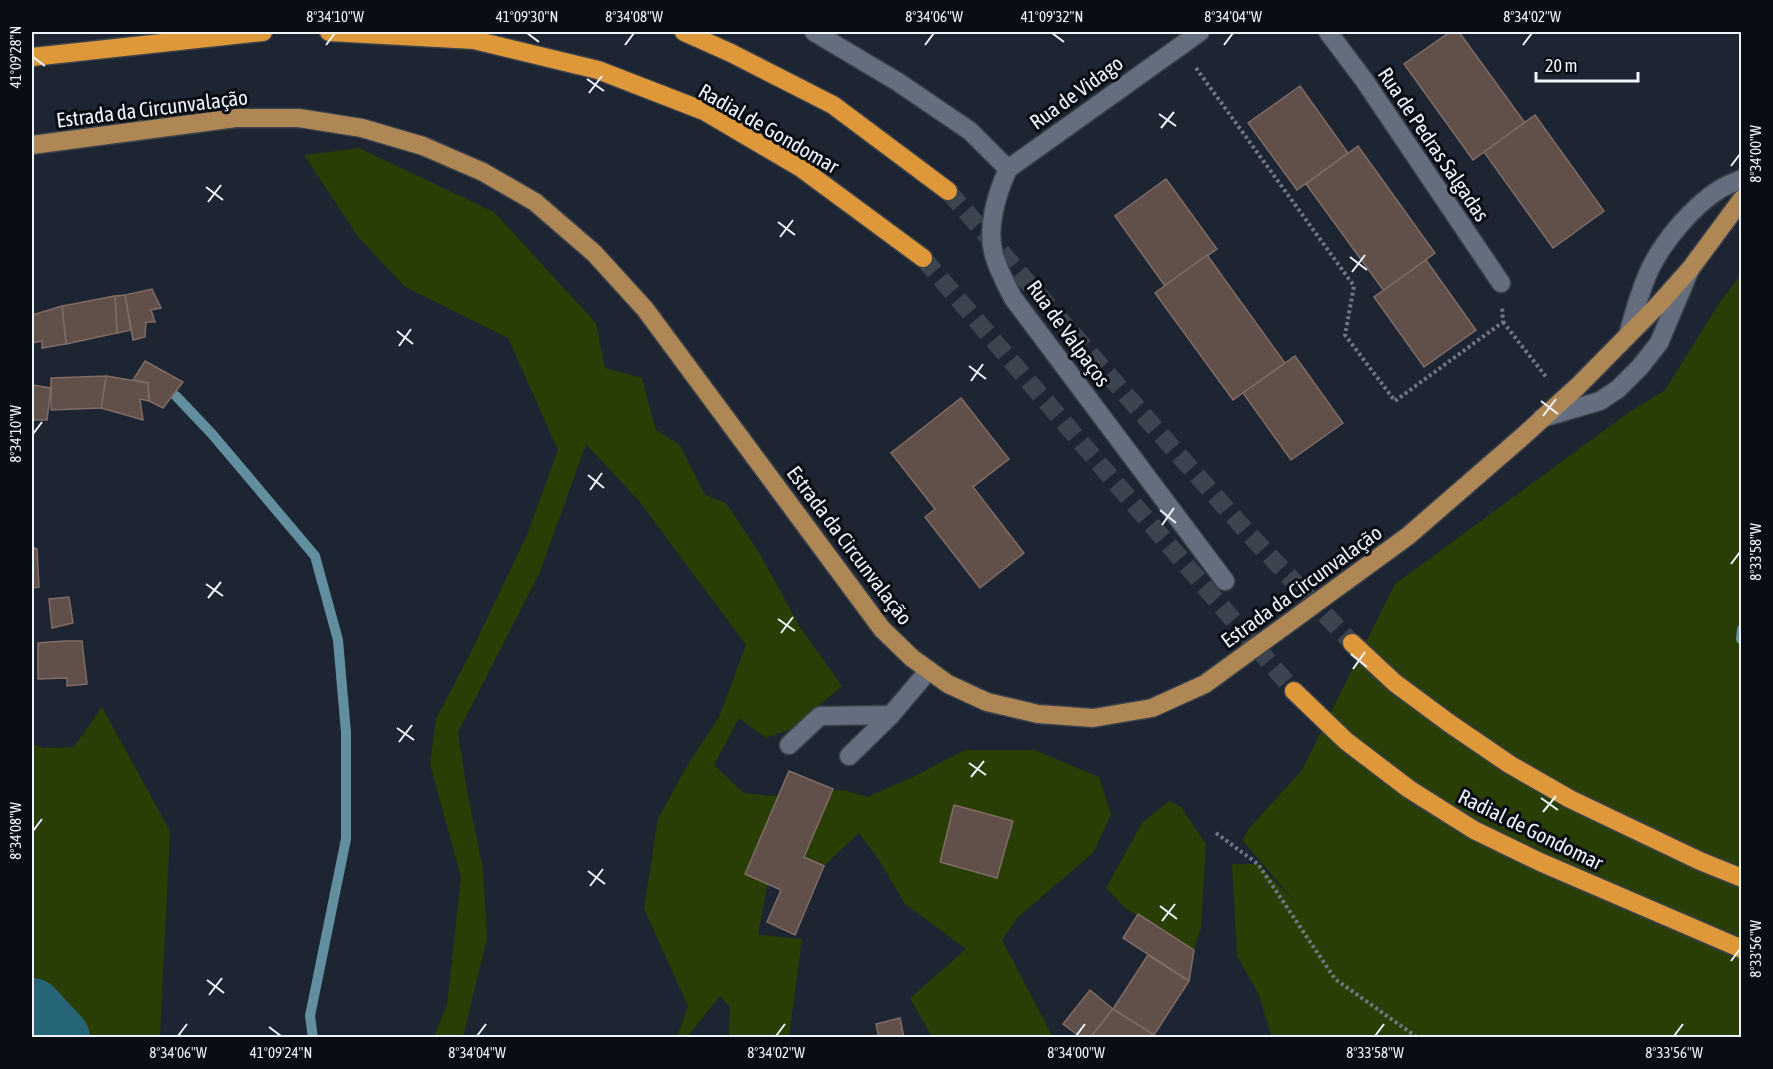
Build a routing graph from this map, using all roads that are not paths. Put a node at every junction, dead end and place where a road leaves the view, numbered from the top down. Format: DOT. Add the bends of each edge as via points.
graph roads {
  1 [pos="263,32"];
  2 [pos="329,32"];
  3 [pos="684,32"];
  4 [pos="814,32"];
  5 [pos="1200,32"];
  6 [pos="1328,32"];
  7 [pos="32,57"];
  8 [pos="32,145"];
  9 [pos="1008,169"];
  10 [pos="1742,179"];
  11 [pos="948,191"];
  12 [pos="1742,199"];
  13 [pos="923,258"];
  14 [pos="1691,268"];
  15 [pos="1501,284"];
  16 [pos="1628,335"];
  17 [pos="1542,418"];
  18 [pos="1225,580"];
  19 [pos="1352,643"];
  20 [pos="929,670"];
  21 [pos="1294,691"];
  22 [pos="891,715"];
  23 [pos="789,745"];
  24 [pos="849,756"];
  25 [pos="1742,878"];
  26 [pos="1742,949"];
  1 -- 7 [label="highway"];
  2 -- 13 [label="highway, Radial de Gondomar" via="474,39 598,70 704,111 801,168"];
  3 -- 11 [label="highway" via="833,105"];
  4 -- 9 [label="street" via="970,131"];
  5 -- 9 [label="street, Rua de Vidago"];
  6 -- 15 [label="street, Rua de Pedras Salgadas"];
  8 -- 20 [label="main road, Estrada da Circunvalação" via="236,118 299,118 362,128 423,146 483,172 535,202 594,254 645,309 882,629"];
  9 -- 18 [label="street, Rua de Valpaços" via="998,192 992,237 993,253 1013,298"];
  10 -- 16 [label="street" via="1721,188 1702,203 1674,233 1651,267"];
  12 -- 14 [label="main road, Estrada da Circunvalação"];
  14 -- 16 [label="main road, Estrada da Circunvalação"];
  14 -- 17 [label="street" via="1659,343 1640,367 1600,401"];
  16 -- 17 [label="main road, Estrada da Circunvalação"];
  17 -- 20 [label="main road, Estrada da Circunvalação" via="1408,536 1205,684 1152,708 1093,718 1038,714 987,702 948,684"];
  19 -- 25 [label="highway, Radial de Gondomar" via="1395,683 1509,764 1570,799"];
  20 -- 22 [label="street"];
  21 -- 26 [label="highway, Radial de Gondomar" via="1346,741 1409,789 1474,831"];
  22 -- 23 [label="street" via="820,716"];
  22 -- 24 [label="street"];
}
